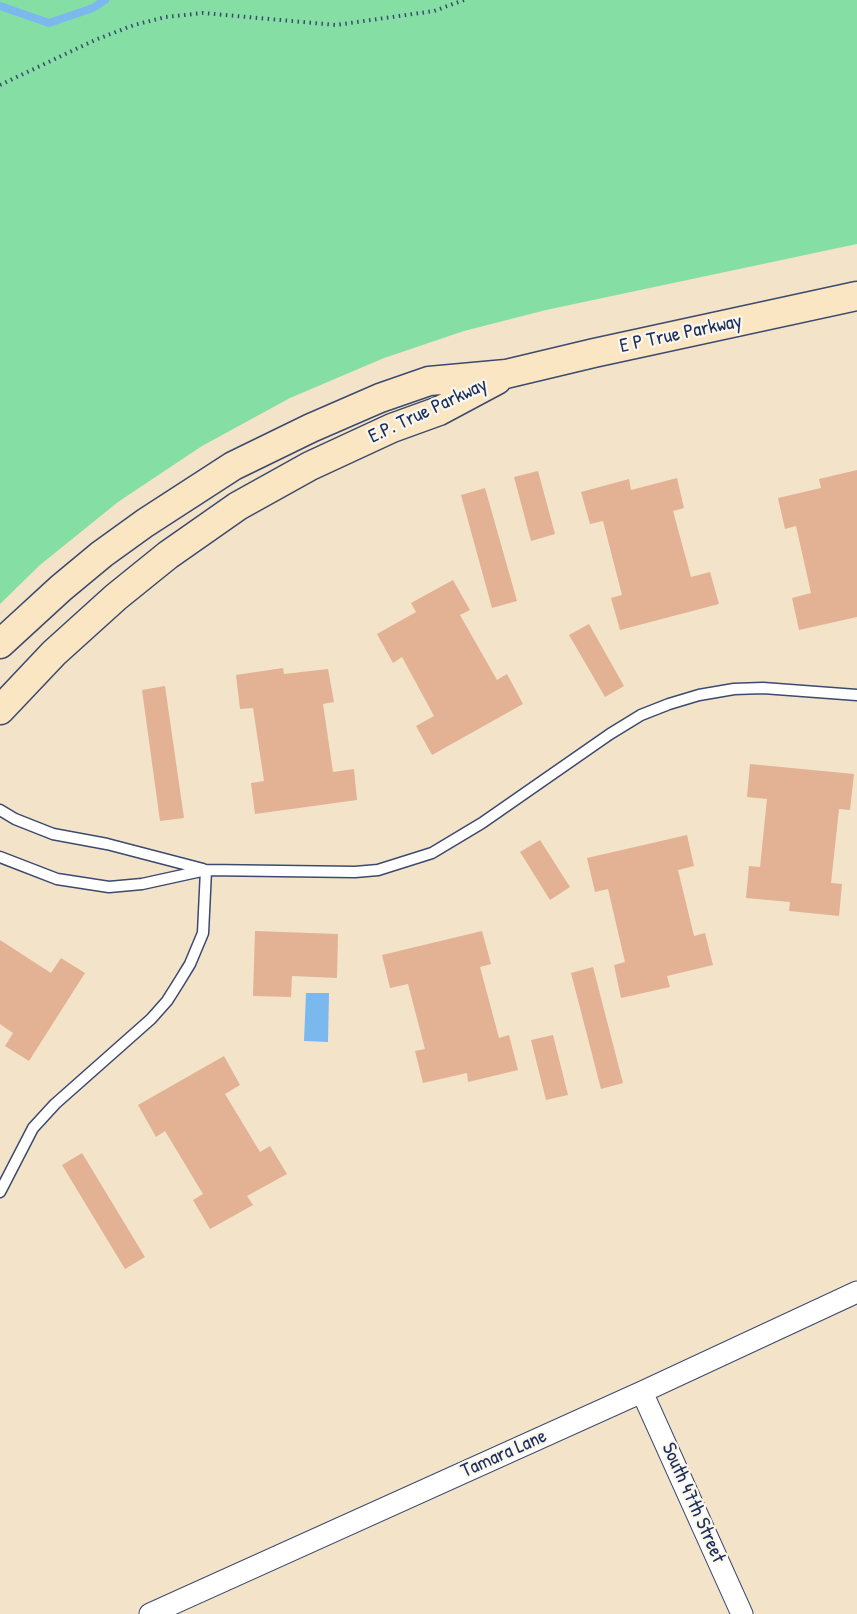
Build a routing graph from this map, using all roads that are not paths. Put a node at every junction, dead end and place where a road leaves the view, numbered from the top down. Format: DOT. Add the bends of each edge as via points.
graph roads {
  1 [pos="857,296"];
  2 [pos="506,374"];
  3 [pos="0,644"];
  4 [pos="857,695"];
  5 [pos="0,710"];
  6 [pos="0,810"];
  7 [pos="0,857"];
  8 [pos="206,870"];
  9 [pos="0,1192"];
  10 [pos="857,1292"];
  11 [pos="642,1392"];
  12 [pos="150,1614"];
  13 [pos="742,1614"];
  1 -- 2 [label="main road, E P True Parkway"];
  2 -- 3 [label="main road, E.P. True Parkway" via="429,381 380,398 233,466 102,554"];
  2 -- 5 [label="main road, E.P. True Parkway" via="440,411 392,428 310,466 238,506 116,597 54,653"];
  4 -- 8 [label="lane" via="734,688 669,704 610,734 432,853 378,870"];
  6 -- 8 [label="lane" via="53,834"];
  7 -- 8 [label="lane" via="57,879 109,887"];
  8 -- 9 [label="lane" via="203,933 179,982 151,1019 33,1128"];
  10 -- 11 [label="street, Tamara Lane"];
  11 -- 12 [label="street, Tamara Lane"];
  11 -- 13 [label="street, South 47th Street"];
}
